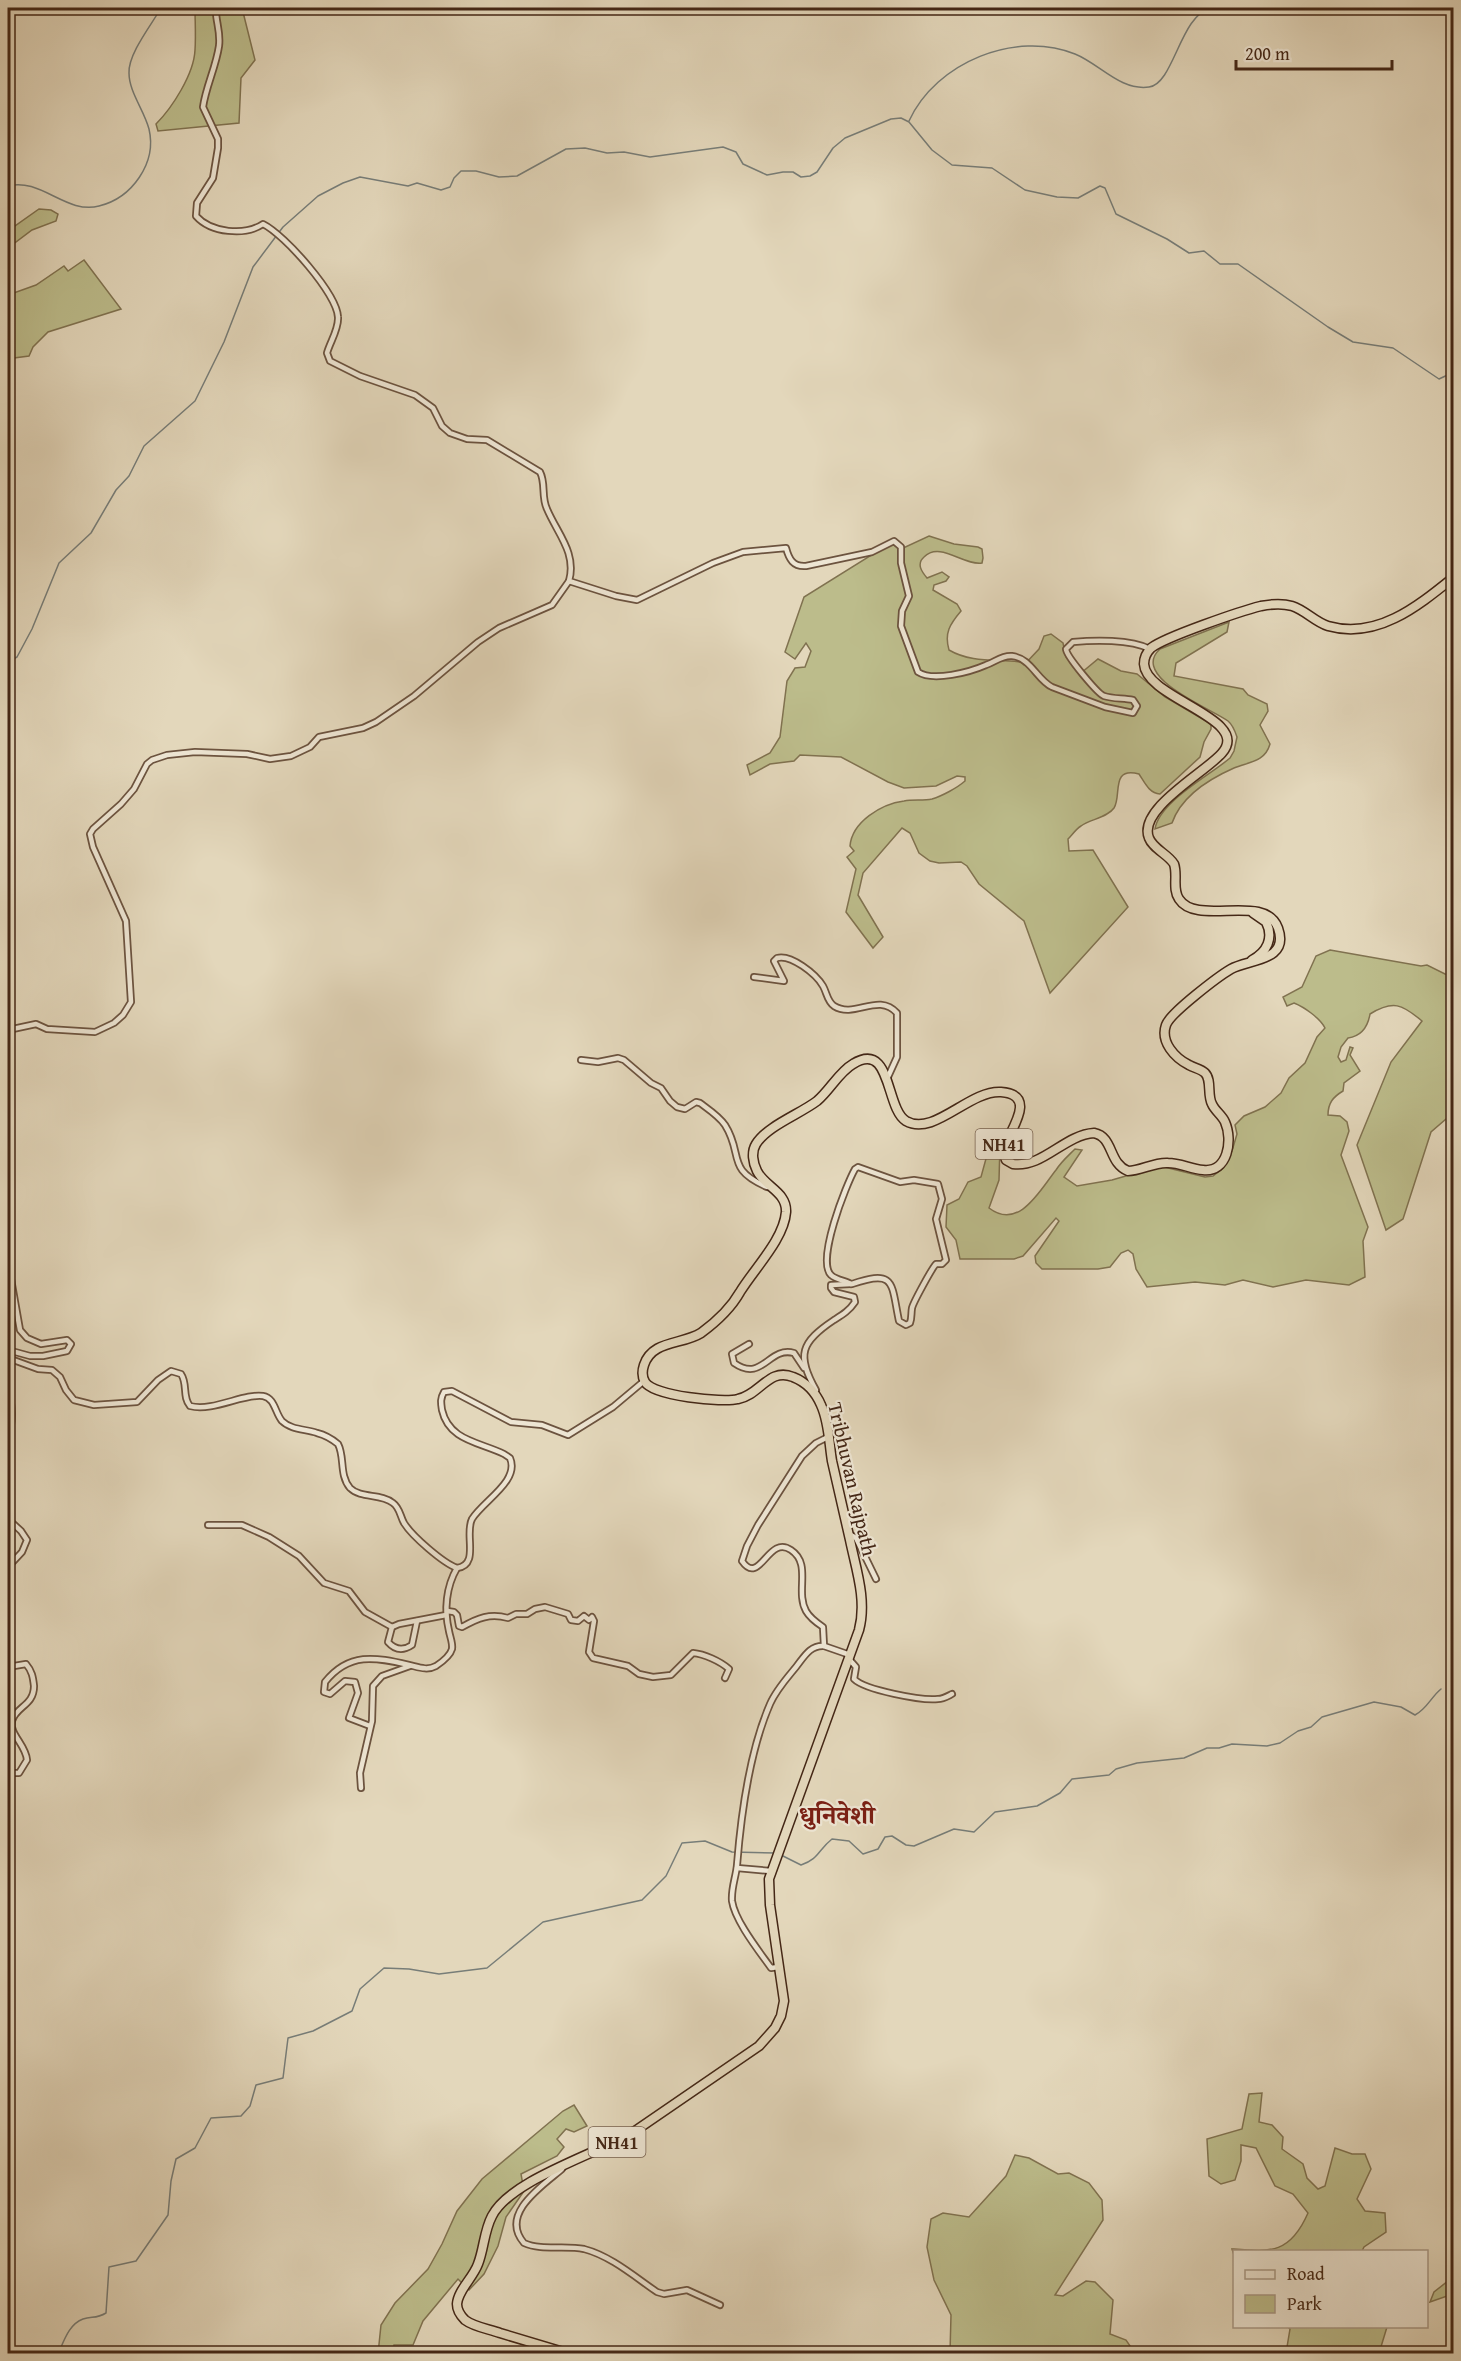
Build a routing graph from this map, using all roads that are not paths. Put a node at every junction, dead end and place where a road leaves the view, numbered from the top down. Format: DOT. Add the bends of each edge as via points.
graph roads {
  1 [pos="216,8"];
  2 [pos="1454,577"];
  3 [pos="569,580"];
  4 [pos="1150,650"];
  5 [pos="754,977"];
  6 [pos="8,1030"];
  7 [pos="581,1060"];
  8 [pos="887,1079"];
  9 [pos="777,1192"];
  10 [pos="8,1203"];
  11 [pos="852,1284"];
  12 [pos="749,1344"];
  13 [pos="8,1350"];
  14 [pos="8,1358"];
  15 [pos="804,1368"];
  16 [pos="644,1381"];
  17 [pos="8,1390"];
  18 [pos="825,1416"];
  19 [pos="8,1437"];
  20 [pos="828,1437"];
  21 [pos="8,1520"];
  22 [pos="208,1525"];
  23 [pos="848,1534"];
  24 [pos="8,1567"];
  25 [pos="457,1568"];
  26 [pos="876,1579"];
  27 [pos="446,1613"];
  28 [pos="417,1621"];
  29 [pos="392,1627"];
  30 [pos="824,1646"];
  31 [pos="849,1657"];
  32 [pos="410,1665"];
  33 [pos="8,1667"];
  34 [pos="725,1678"];
  35 [pos="952,1694"];
  36 [pos="370,1726"];
  37 [pos="8,1773"];
  38 [pos="361,1788"];
  39 [pos="737,1868"];
  40 [pos="771,1870"];
  41 [pos="779,1966"];
  42 [pos="567,2165"];
  43 [pos="720,2305"];
  44 [pos="570,2354"];
  1 -- 3 [label="street" via="220,42 203,107 218,139 218,162 197,203 196,216 209,226 232,231 247,232 263,224 301,256 337,305 338,323 327,353 330,361 415,395 433,408 450,433 487,440 540,472 546,507 571,562"];
  2 -- 4 [label="highway" via="1407,612 1377,626 1333,627 1294,606 1268,605 1169,639"];
  3 -- 4 [label="street" via="637,600 743,552 786,548 792,561 806,566 872,552 894,541 902,547 901,564 909,596 901,626 918,672 924,676 961,673 1011,656 1025,661 1052,687 1133,713 1137,706 1133,700 1099,694 1069,659 1066,649 1073,642 1095,640"];
  3 -- 6 [label="street" via="552,605 499,628 389,714 363,728 320,737 291,756 270,759 195,752 152,760 122,804 90,834 126,921 132,994 128,1009 114,1023 95,1032 47,1029 36,1024"];
  4 -- 8 [label="highway, NH41" via="1144,665 1152,680 1216,722 1225,730 1228,741 1217,759 1157,809 1149,823 1149,838 1174,864 1177,894 1184,904 1197,909 1269,916 1280,935 1271,956 1229,970 1178,1010 1165,1029 1172,1051 1207,1075 1211,1102 1227,1126 1229,1141 1221,1165 1200,1170 1166,1162 1125,1170 1114,1159 1105,1139 1094,1133 1078,1137 1032,1162 1013,1164 1006,1160 1003,1151 1018,1118 1020,1106 1015,1096 986,1093 935,1120 915,1124 897,1112"];
  5 -- 8 [label="street" via="784,981 774,961 782,956 816,977 829,1001 838,1008 883,1004 892,1008 897,1013 897,1057"];
  7 -- 9 [label="street" via="618,1058 661,1088 677,1107 685,1109 700,1103 724,1125 742,1173"];
  8 -- 9 [label="highway, NH41" via="877,1062 854,1063 817,1100 761,1138 754,1149 754,1164"];
  9 -- 16 [label="highway, NH41" via="785,1206 783,1223 736,1299 700,1333 653,1351 645,1364"];
  10 -- 13 [label="street" via="11,1279 20,1330 41,1344 67,1340 71,1344 67,1351 43,1356"];
  11 -- 11 [label="street" via="881,1277 887,1281 899,1321 910,1323 913,1306 933,1267 946,1260 936,1219 942,1199 938,1184 900,1182 855,1169 836,1217 826,1266 831,1275"];
  11 -- 15 [label="street" via="830,1286 834,1292 854,1297 855,1302 816,1332 804,1352"];
  12 -- 15 [label="street" via="732,1354 732,1360 741,1368 756,1369 787,1352 794,1353"];
  14 -- 25 [label="street" via="52,1370 69,1396 86,1404 137,1402 171,1371 185,1379 187,1403 194,1407 267,1397 285,1424 318,1433 338,1444 350,1488 392,1502 410,1530"];
  15 -- 18 [label="street" via="824,1403"];
  16 -- 18 [label="highway, Tribhuvan Rajpath / NH41" via="663,1393 729,1400 746,1397 773,1376 785,1374 808,1387"];
  16 -- 25 [label="street" via="613,1407 568,1435 542,1425 512,1422 456,1392 444,1392 441,1406 450,1430 504,1454 510,1458 513,1470 507,1482 473,1518 468,1529 469,1559"];
  17 -- 19 [label="street"];
  18 -- 20 [label="highway, Tribhuvan Rajpath / NH41"];
  20 -- 23 [label="highway, Tribhuvan Rajpath / NH41"];
  20 -- 30 [label="street" via="802,1456 758,1525 742,1561 748,1567 761,1566 774,1548 783,1546 799,1556 803,1604 823,1628"];
  21 -- 24 [label="street" via="27,1540"];
  22 -- 29 [label="street" via="242,1525 269,1537 299,1556 324,1583 349,1591 365,1612"];
  23 -- 26 [label="street" via="856,1538"];
  23 -- 31 [label="highway, Tribhuvan Rajpath / NH41" via="863,1611"];
  25 -- 27 [label="street" via="448,1589"];
  27 -- 28 [label="street"];
  27 -- 32 [label="street" via="452,1645 447,1657 430,1668"];
  27 -- 34 [label="street" via="454,1612 462,1627 480,1617 495,1614 508,1618 545,1607 568,1614 572,1620 592,1617 589,1652 593,1658 653,1677 671,1675 693,1653 702,1654 729,1669"];
  28 -- 29 [label="street"];
  28 -- 29 [label="street" via="412,1645 404,1649 388,1642"];
  30 -- 31 [label="street"];
  30 -- 39 [label="street" via="808,1652 770,1702 748,1775"];
  31 -- 35 [label="street" via="856,1667 854,1679 858,1683 922,1698"];
  31 -- 40 [label="highway, Tribhuvan Rajpath / NH41"];
  32 -- 36 [label="street" via="375,1682"];
  32 -- 36 [label="street" via="363,1658 343,1665 325,1682 324,1692 330,1694 345,1681 355,1682 358,1693 349,1718"];
  33 -- 37 [label="street" via="26,1664 34,1678 34,1692 12,1724 27,1760 19,1773"];
  36 -- 38 [label="street" via="360,1773"];
  39 -- 40 [label="street"];
  39 -- 41 [label="street" via="732,1902 736,1915 771,1968"];
  40 -- 41 [label="highway, Tribhuvan Rajpath / NH41" via="769,1891"];
  41 -- 42 [label="highway, Tribhuvan Rajpath / NH41" via="784,2001 781,2016 759,2046 635,2131"];
  42 -- 43 [label="street" via="520,2209 516,2231 524,2243 586,2250 608,2259 657,2292 687,2290"];
  42 -- 44 [label="highway, Tribhuvan Rajpath / NH41" via="521,2188 498,2206 478,2264 457,2303 459,2314 466,2321"];
}
